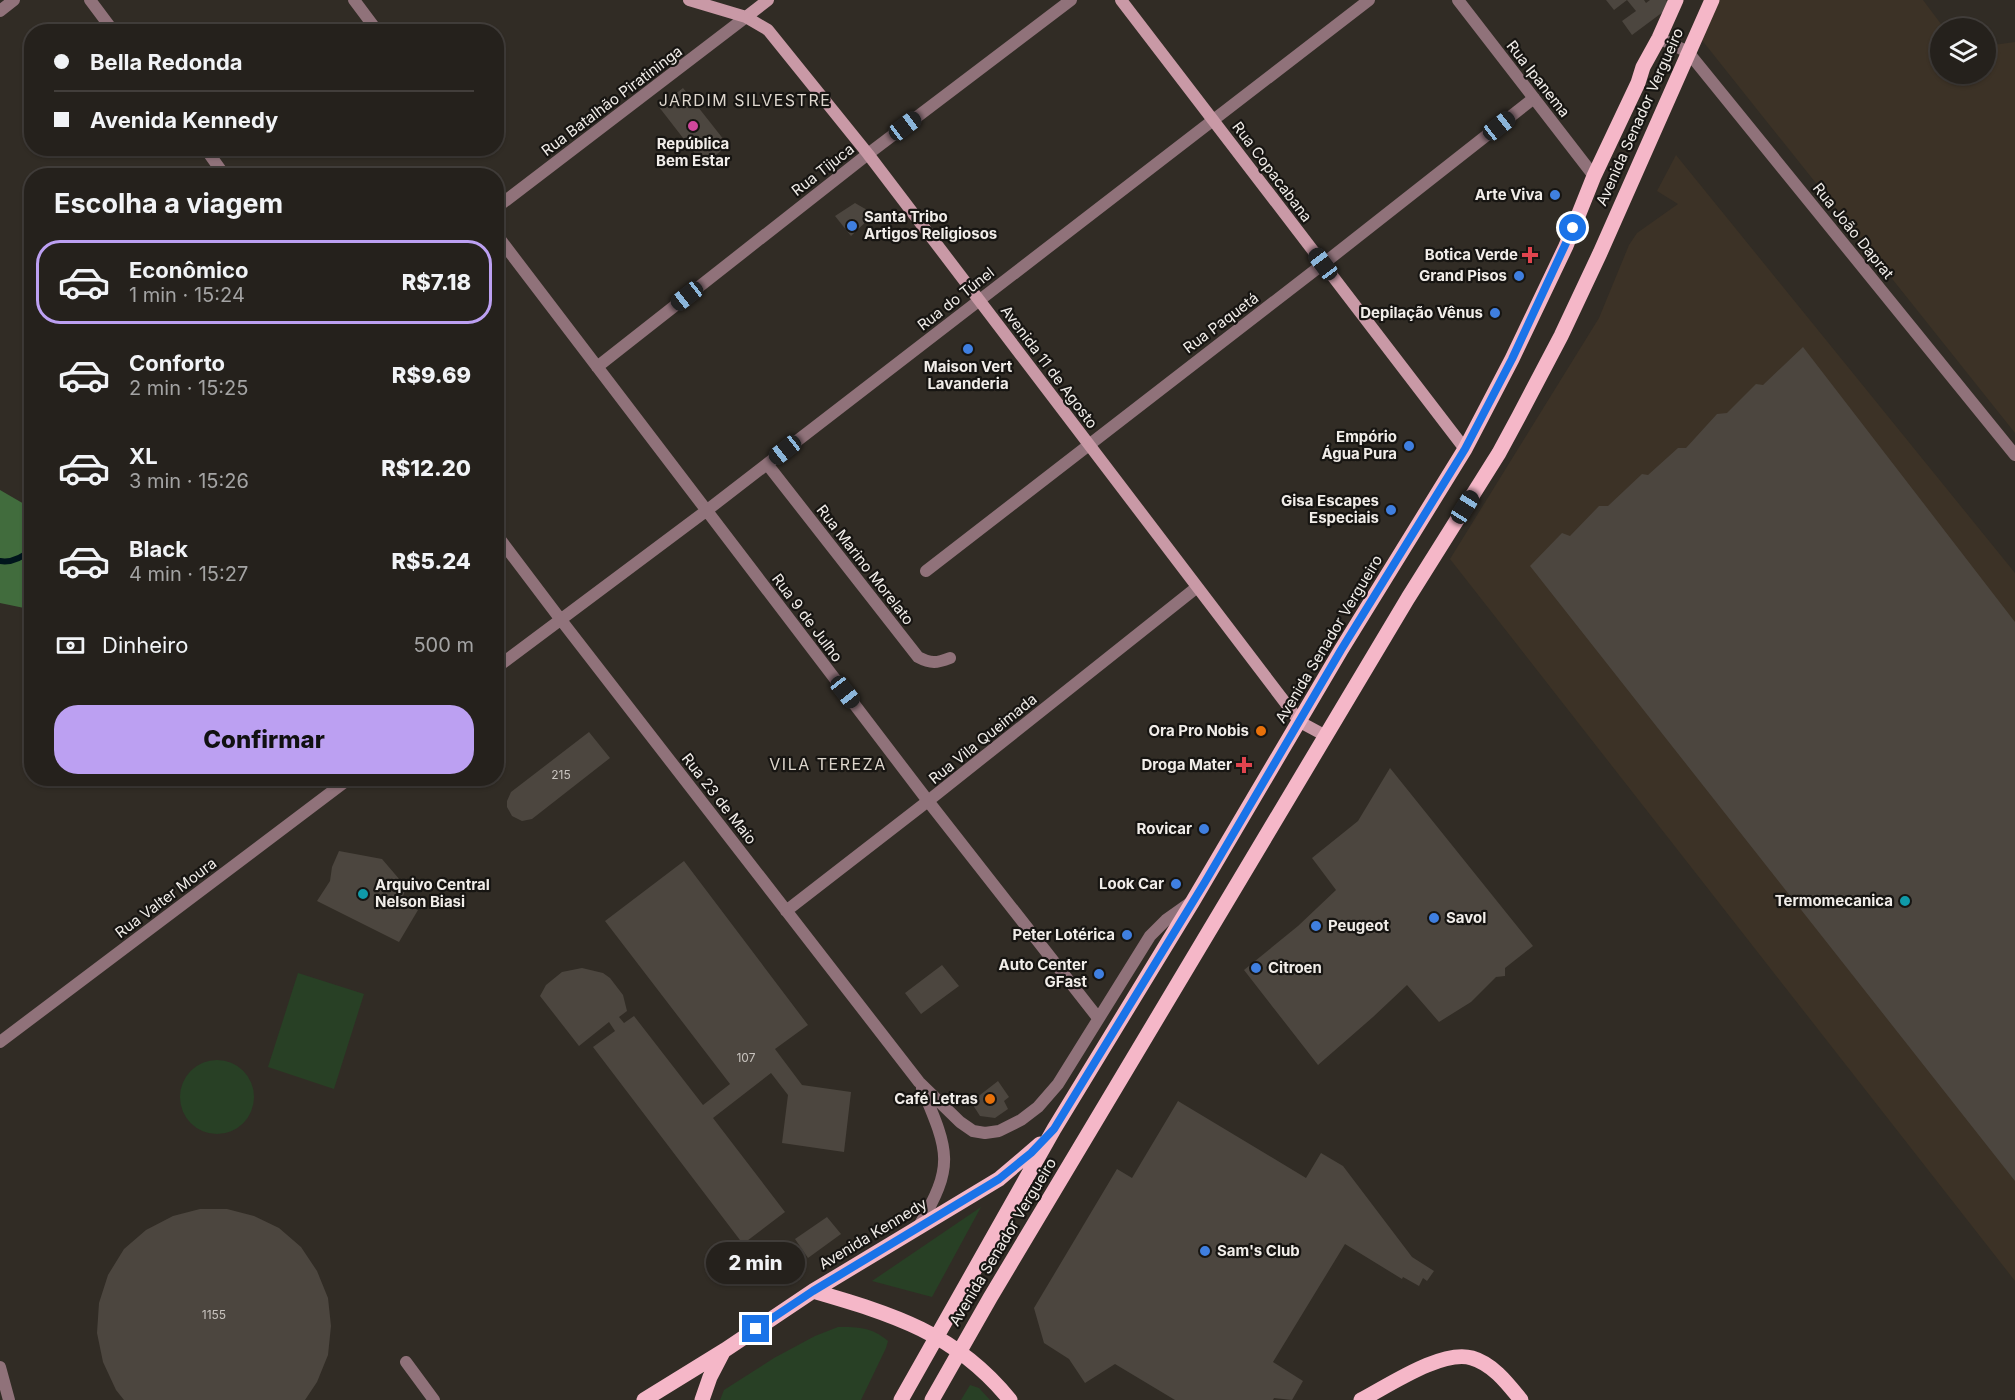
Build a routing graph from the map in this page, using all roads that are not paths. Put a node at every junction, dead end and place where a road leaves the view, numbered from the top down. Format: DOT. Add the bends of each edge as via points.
graph roads {
  1 [pos="14,0"];
  2 [pos="90,0"];
  3 [pos="354,0"];
  4 [pos="689,0"];
  5 [pos="768,0"];
  6 [pos="1071,0"];
  7 [pos="1120,0"];
  8 [pos="1368,0"];
  9 [pos="1458,0"];
  10 [pos="1676,0"];
  11 [pos="1712,0"];
  12 [pos="0,11"];
  13 [pos="746,17"];
  14 [pos="108,24"];
  15 [pos="372,24"];
  16 [pos="1659,38"];
  17 [pos="1688,52"];
  18 [pos="1534,98"];
  19 [pos="1213,120"];
  20 [pos="868,154"];
  21 [pos="1594,176"];
  22 [pos="504,202"];
  23 [pos="504,245"];
  24 [pos="1323,264"];
  25 [pos="979,300"];
  26 [pos="597,367"];
  27 [pos="1088,444"];
  28 [pos="1465,449"];
  29 [pos="2015,455"];
  30 [pos="767,464"];
  31 [pos="706,511"];
  32 [pos="504,545"];
  33 [pos="926,571"];
  34 [pos="1196,588"];
  35 [pos="561,620"];
  36 [pos="950,658"];
  37 [pos="504,662"];
  38 [pos="1300,722"];
  39 [pos="1326,736"];
  40 [pos="339,786"];
  41 [pos="928,801"];
  42 [pos="1193,901"];
  43 [pos="786,911"];
  44 [pos="1098,1018"];
  45 [pos="0,1042"];
  46 [pos="920,1082"];
  47 [pos="1054,1129"];
  48 [pos="918,1228"];
  49 [pos="813,1291"];
  50 [pos="937,1336"];
  51 [pos="725,1350"];
  52 [pos="958,1352"];
  53 [pos="406,1362"];
  54 [pos="0,1366"];
  55 [pos="9,1400"];
  56 [pos="434,1400"];
  57 [pos="644,1400"];
  58 [pos="702,1400"];
  59 [pos="901,1400"];
  60 [pos="932,1400"];
  61 [pos="1010,1400"];
  62 [pos="1360,1400"];
  63 [pos="1521,1400"];
  1 -- 12 [label="street"];
  2 -- 14 [label="street"];
  3 -- 15 [label="street"];
  4 -- 13 [label="street, Avenida 11 de Agosto"];
  5 -- 13 [label="street"];
  6 -- 20 [label="street, Rua Tijuca"];
  7 -- 19 [label="street, Rua Copacabana"];
  8 -- 19 [label="street, Rua do Túnel"];
  9 -- 18 [label="street, Rua Ipanema"];
  10 -- 16 [label="main road, Avenida Senador Vergueiro"];
  11 -- 17 [label="main road, Avenida Senador Vergueiro"];
  13 -- 20 [label="street, Avenida 11 de Agosto" via="768,30"];
  13 -- 22 [label="street, Rua Batalhão Piratininga"];
  16 -- 17 [label="street, Rua João Daprat"];
  16 -- 21 [label="main road, Avenida Senador Vergueiro"];
  17 -- 29 [label="street, Rua João Daprat"];
  17 -- 39 [label="main road, Avenida Senador Vergueiro" via="1600,253 1525,406"];
  18 -- 21 [label="street, Rua Ipanema"];
  18 -- 24 [label="street, Rua Paquetá"];
  19 -- 24 [label="street, Rua Copacabana"];
  19 -- 25 [label="street, Rua do Túnel"];
  20 -- 25 [label="street, Avenida 11 de Agosto"];
  20 -- 26 [label="street, Rua Tijuca"];
  21 -- 28 [label="main road, Avenida Senador Vergueiro" via="1566,246"];
  23 -- 26 [label="street, Rua 9 de Julho"];
  24 -- 27 [label="street, Rua Paquetá"];
  24 -- 28 [label="street, Rua Copacabana"];
  25 -- 27 [label="street, Avenida 11 de Agosto"];
  25 -- 30 [label="street, Rua do Túnel"];
  26 -- 31 [label="street, Rua 9 de Julho"];
  27 -- 33 [label="street, Rua Paquetá"];
  27 -- 34 [label="street, Avenida 11 de Agosto"];
  28 -- 38 [label="main road, Avenida Senador Vergueiro"];
  30 -- 31 [label="street, Rua do Túnel"];
  30 -- 36 [label="street, Rua Marino Morelato" via="918,657 928,663"];
  31 -- 35 [label="street, Rua do Túnel"];
  31 -- 41 [label="street, Rua 9 de Julho"];
  32 -- 35 [label="street, Rua 23 de Maio"];
  34 -- 38 [label="street, Avenida 11 de Agosto"];
  34 -- 41 [label="street, Rua Vila Queimada"];
  35 -- 37 [label="street"];
  35 -- 43 [label="street, Rua 23 de Maio"];
  38 -- 39 [label="street, Avenida 11 de Agosto"];
  38 -- 42 [label="main road, Avenida Senador Vergueiro"];
  39 -- 52 [label="main road, Avenida Senador Vergueiro"];
  40 -- 45 [label="street, Rua Valter Moura"];
  41 -- 43 [label="street, Rua Vila Queimada"];
  41 -- 44 [label="street, Rua 9 de Julho"];
  42 -- 44 [label="street" via="1149,936"];
  42 -- 47 [label="main road, Avenida Senador Vergueiro"];
  43 -- 46 [label="street, Rua 23 de Maio"];
  44 -- 46 [label="street, Rua 23 de Maio" via="1042,1103 1009,1127 986,1133 973,1131"];
  46 -- 48 [label="street, Rua 23 de Maio" via="939,1129 945,1163 938,1190"];
  47 -- 48 [label="main road, Avenida Kennedy" via="999,1179"];
  47 -- 50 [label="main road, Avenida Senador Vergueiro"];
  48 -- 49 [label="main road, Avenida Kennedy"];
  49 -- 50 [label="main road" via="879,1310"];
  49 -- 51 [label="main road, Avenida Kennedy"];
  50 -- 52 [label="main road"];
  50 -- 59 [label="main road, Avenida Senador Vergueiro"];
  51 -- 57 [label="main road, Avenida Kennedy"];
  51 -- 58 [label="main road"];
  52 -- 60 [label="main road, Avenida Senador Vergueiro"];
  52 -- 61 [label="main road" via="985,1372"];
  53 -- 56 [label="street"];
  54 -- 55 [label="street"];
  62 -- 63 [label="main road" via="1430,1364 1460,1357 1473,1358 1489,1367"];
}
